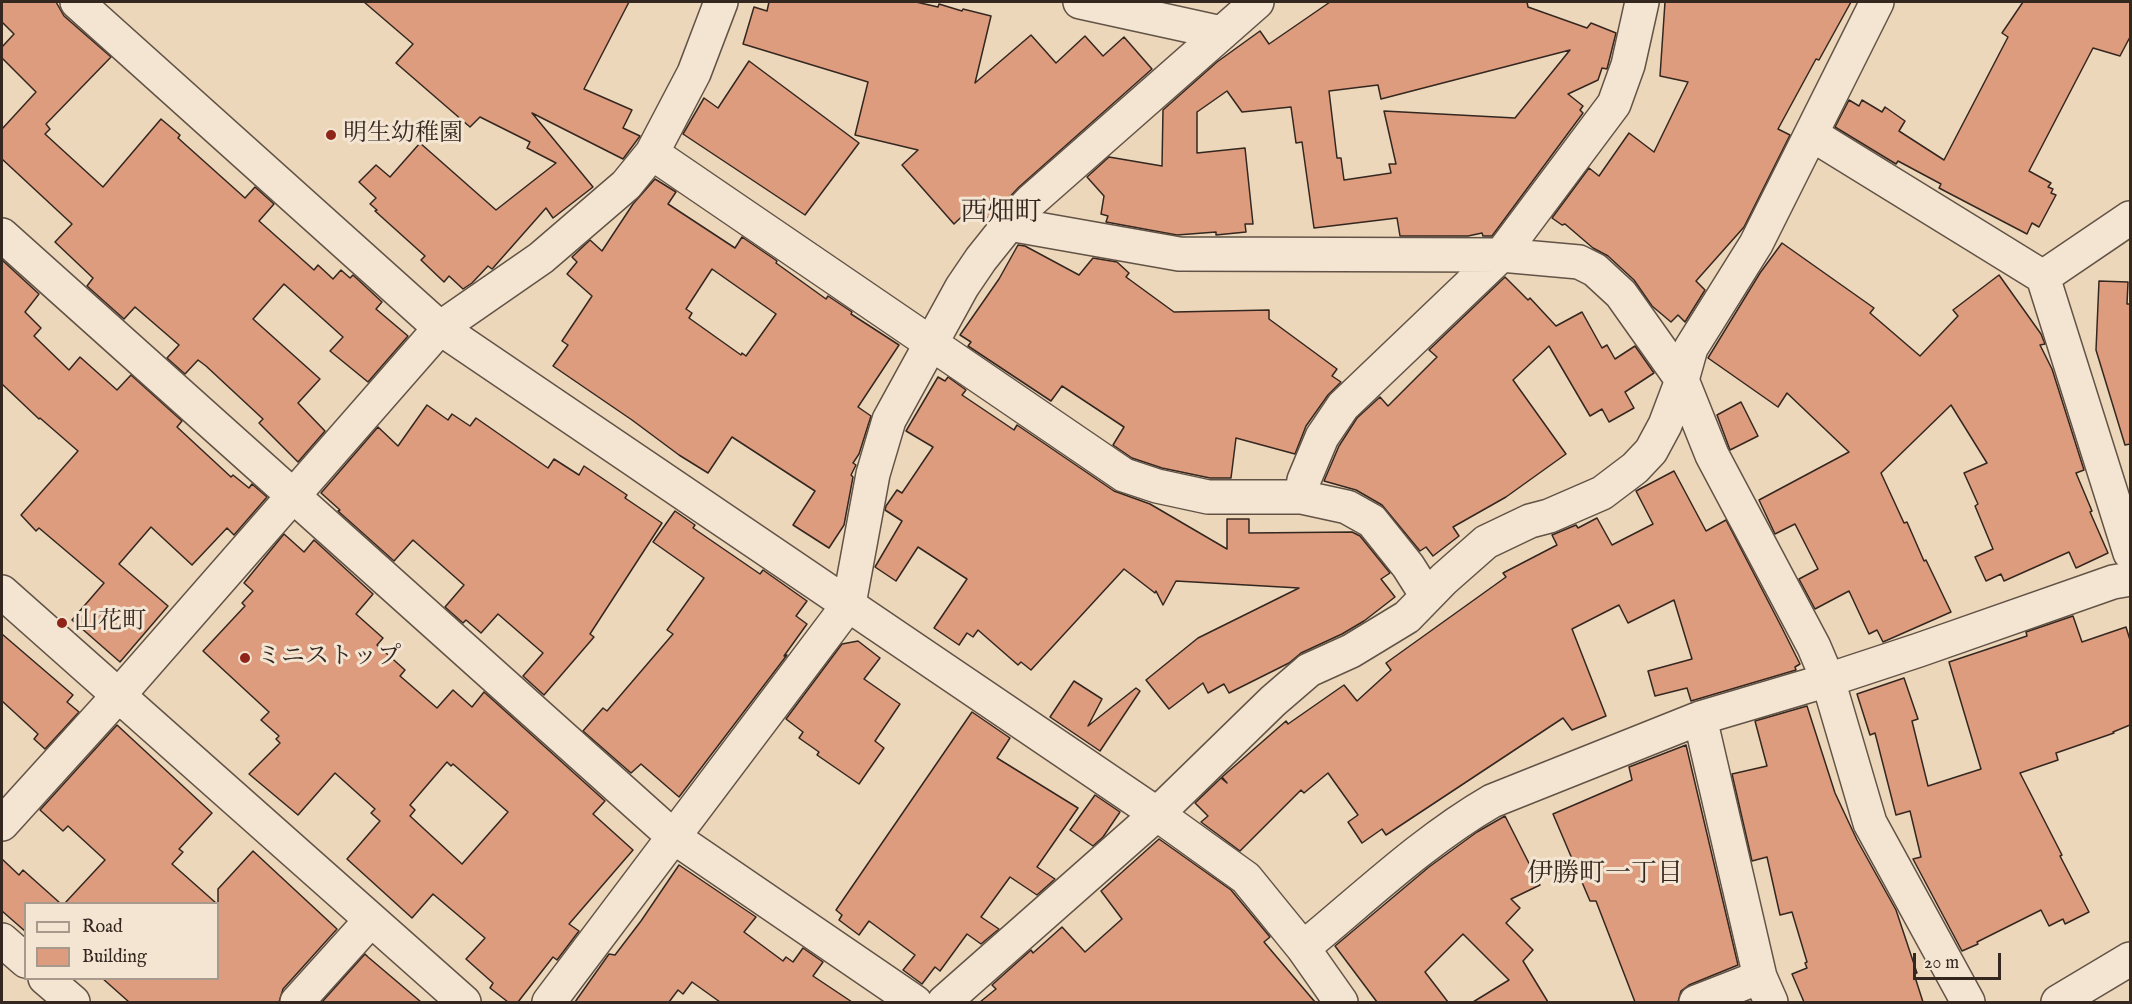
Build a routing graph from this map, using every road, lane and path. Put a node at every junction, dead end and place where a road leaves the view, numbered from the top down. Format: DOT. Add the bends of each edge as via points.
graph roads {
  1 [pos="77,2"];
  2 [pos="722,2"];
  3 [pos="1080,2"];
  4 [pos="1257,2"];
  5 [pos="1642,2"];
  6 [pos="1877,2"];
  7 [pos="1222,33"];
  8 [pos="1811,134"];
  9 [pos="652,153"];
  10 [pos="2130,218"];
  11 [pos="1009,224"];
  12 [pos="2,235"];
  13 [pos="1501,255"];
  14 [pos="2043,277"];
  15 [pos="440,328"];
  16 [pos="932,344"];
  17 [pos="1682,380"];
  18 [pos="294,495"];
  19 [pos="1300,497"];
  20 [pos="2130,553"];
  21 [pos="2130,579"];
  22 [pos="2,592"];
  23 [pos="1427,596"];
  24 [pos="849,604"];
  25 [pos="1828,680"];
  26 [pos="118,696"];
  27 [pos="1700,718"];
  28 [pos="1157,814"];
  29 [pos="2,824"];
  30 [pos="675,838"];
  31 [pos="371,920"];
  32 [pos="2,940"];
  33 [pos="1303,948"];
  34 [pos="24,959"];
  35 [pos="2130,959"];
  36 [pos="47,980"];
  37 [pos="1766,990"];
  38 [pos="73,1002"];
  39 [pos="297,1002"];
  40 [pos="464,1002"];
  41 [pos="549,1002"];
  42 [pos="915,1002"];
  43 [pos="944,1002"];
  44 [pos="1341,1002"];
  45 [pos="1696,1002"];
  46 [pos="1968,1002"];
  47 [pos="2058,1002"];
  1 -- 15 [label="street"];
  2 -- 9 [label="street" via="694,73"];
  3 -- 7 [label="street"];
  4 -- 7 [label="street"];
  5 -- 13 [label="street" via="1628,65 1614,105"];
  6 -- 8 [label="street"];
  7 -- 11 [label="street"];
  8 -- 14 [label="street"];
  8 -- 17 [label="street" via="1756,244 1691,348"];
  9 -- 15 [label="street" via="626,185 541,258"];
  9 -- 16 [label="street"];
  10 -- 14 [label="street"];
  11 -- 13 [label="street" via="1179,254"];
  11 -- 16 [label="street" via="962,287"];
  12 -- 18 [label="street"];
  13 -- 17 [label="street" via="1579,262 1595,270 1621,294"];
  13 -- 19 [label="street" via="1343,406 1322,437"];
  14 -- 20 [label="street"];
  15 -- 18 [label="street"];
  15 -- 24 [label="street"];
  16 -- 19 [label="street" via="1124,475 1208,497"];
  16 -- 24 [label="street" via="889,420 873,474"];
  17 -- 23 [label="street" via="1651,451 1621,480 1602,494 1486,542"];
  17 -- 25 [label="street" via="1712,455"];
  18 -- 26 [label="street"];
  18 -- 30 [label="street"];
  19 -- 23 [label="street" via="1347,507 1372,521"];
  21 -- 25 [label="street"];
  22 -- 26 [label="street"];
  23 -- 28 [label="street" via="1407,616 1351,651 1309,670"];
  24 -- 28 [label="street"];
  24 -- 30 [label="street"];
  25 -- 27 [label="street"];
  25 -- 46 [label="street" via="1870,823"];
  26 -- 29 [label="street"];
  26 -- 31 [label="street"];
  27 -- 33 [label="street" via="1485,805 1435,839"];
  27 -- 37 [label="street"];
  28 -- 33 [label="street" via="1246,878"];
  28 -- 43 [label="street"];
  30 -- 41 [label="street"];
  30 -- 42 [label="street"];
  31 -- 39 [label="street"];
  31 -- 40 [label="street"];
  32 -- 34 [label="street"];
  33 -- 44 [label="street"];
  35 -- 47 [label="street"];
  36 -- 38 [label="street"];
  37 -- 45 [label="street"];
}
